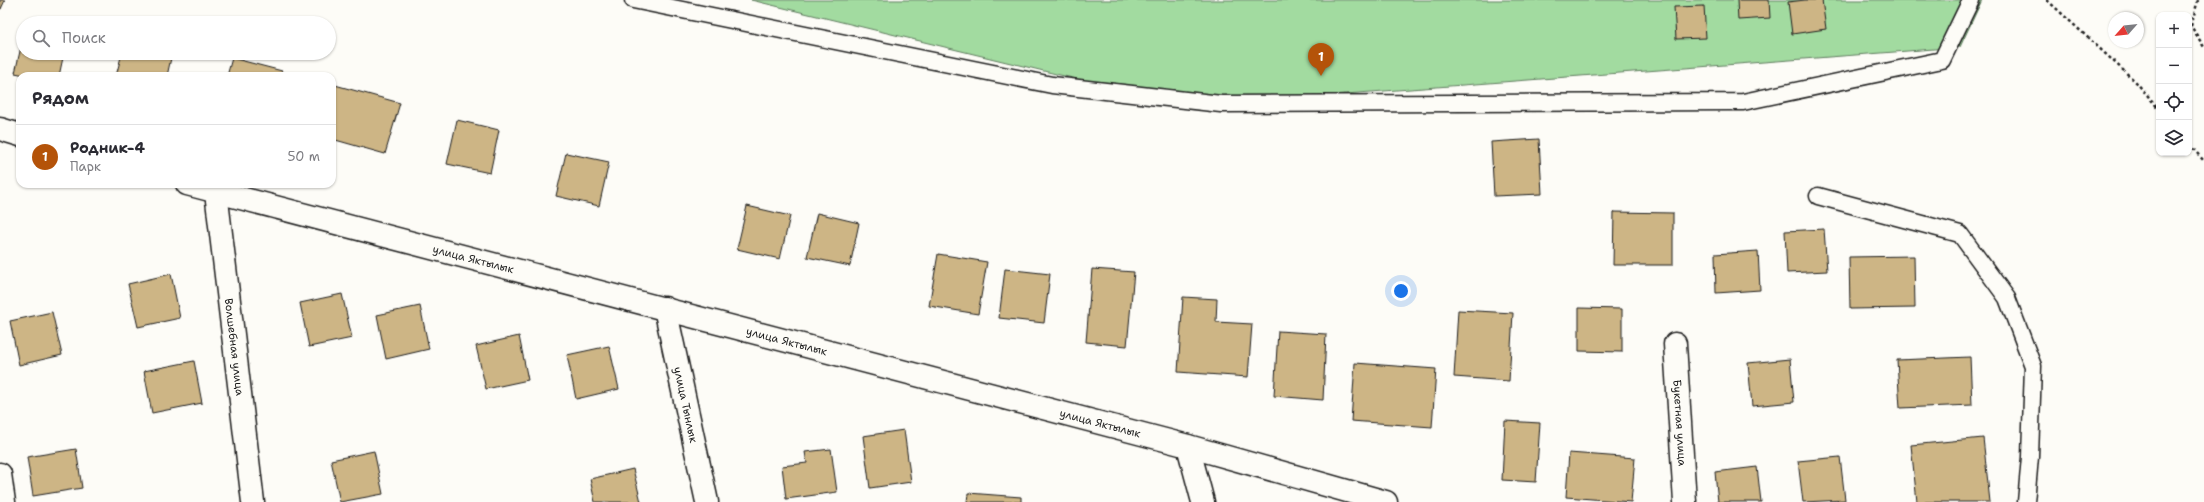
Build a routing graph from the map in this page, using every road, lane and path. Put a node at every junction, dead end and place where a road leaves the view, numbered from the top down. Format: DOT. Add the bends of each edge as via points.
graph roads {
  1 [pos="633,0"];
  2 [pos="1971,0"];
  3 [pos="2048,0"];
  4 [pos="2198,0"];
  5 [pos="2204,47"];
  6 [pos="2156,105"];
  7 [pos="0,130"];
  8 [pos="16,134"];
  9 [pos="2192,147"];
  10 [pos="2204,161"];
  11 [pos="202,188"];
  12 [pos="216,192"];
  13 [pos="1818,196"];
  14 [pos="665,308"];
  15 [pos="1675,344"];
  16 [pos="1188,446"];
  17 [pos="0,474"];
  18 [pos="4,502"];
  19 [pos="253,502"];
  20 [pos="707,502"];
  21 [pos="1203,502"];
  22 [pos="1386,502"];
  23 [pos="1685,502"];
  24 [pos="2026,502"];
  1 -- 2 [label="lane" via="1052,85 1221,104 1743,102 1942,60"];
  3 -- 6 [label="path" via="2136,82"];
  4 -- 5 [label="path" via="2191,26"];
  7 -- 8 [label="street"];
  9 -- 10 [label="path"];
  11 -- 12 [label="street, улица Яктылык"];
  12 -- 14 [label="street, улица Яктылык"];
  12 -- 19 [label="street, Волшебная улица"];
  13 -- 24 [label="lane" via="1960,234 2007,298 2033,366"];
  14 -- 16 [label="street, улица Яктылык"];
  14 -- 20 [label="street, улица Тынлык"];
  15 -- 23 [label="street, Букетная улица"];
  16 -- 21 [label="street"];
  16 -- 22 [label="street, улица Яктылык"];
  17 -- 18 [label="street"];
}
